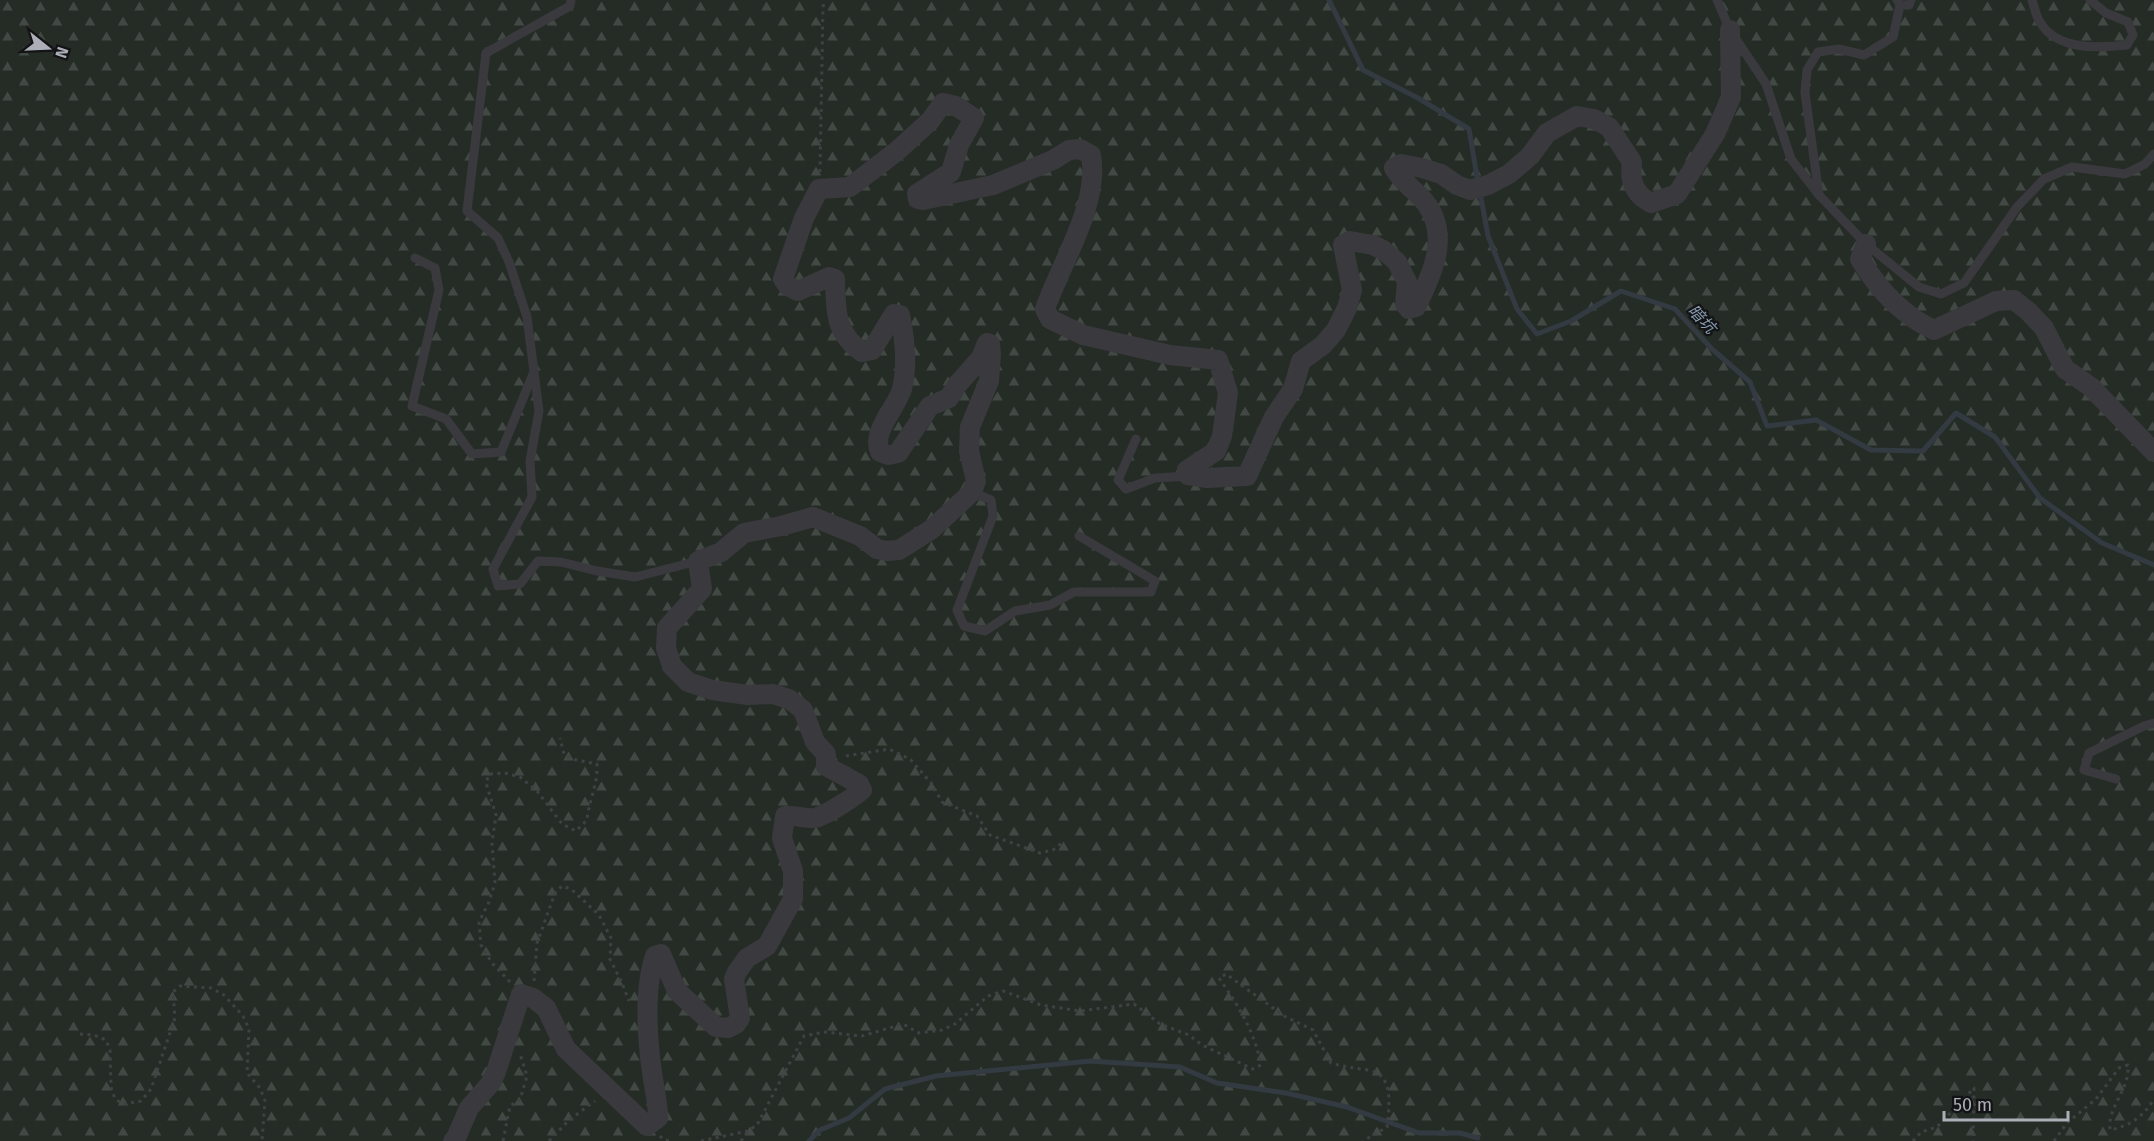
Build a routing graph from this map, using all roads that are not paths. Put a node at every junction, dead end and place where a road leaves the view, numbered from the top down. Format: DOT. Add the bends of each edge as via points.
graph roads {
  1 [pos="571,0"];
  2 [pos="1717,0"];
  3 [pos="1911,0"];
  4 [pos="2032,0"];
  5 [pos="2090,0"];
  6 [pos="1898,2"];
  7 [pos="1730,30"];
  8 [pos="2154,154"];
  9 [pos="1819,195"];
  10 [pos="1866,244"];
  11 [pos="415,258"];
  12 [pos="534,372"];
  13 [pos="1136,439"];
  14 [pos="2154,452"];
  15 [pos="1207,478"];
  16 [pos="972,492"];
  17 [pos="1079,536"];
  18 [pos="698,561"];
  19 [pos="2154,723"];
  20 [pos="2116,779"];
  21 [pos="453,1141"];
  1 -- 12 [label="lane" via="570,6 486,53 467,211 498,238 509,262 527,317"];
  2 -- 7 [label="lane"];
  3 -- 6 [label="lane" via="1909,5"];
  4 -- 5 [label="lane" via="2040,23 2052,36 2086,47 2127,45 2133,35 2128,22 2106,13"];
  6 -- 9 [label="lane" via="1893,37 1864,55 1839,49 1818,52 1807,70 1805,93"];
  7 -- 9 [label="lane" via="1766,84 1791,159"];
  7 -- 15 [label="street" via="1731,97 1715,134 1677,194 1651,202 1640,197 1629,176 1632,162 1608,127 1577,116 1547,133 1530,156 1488,185 1470,190 1422,168 1401,164 1394,168 1426,203 1435,221 1437,253 1416,307 1409,309 1405,304 1407,282 1397,262 1383,250 1350,241 1343,245 1352,290 1336,330 1301,361 1293,389 1274,417 1247,476"];
  8 -- 10 [label="lane" via="2145,164 2125,174 2072,167 2044,180 2017,207 1964,283 1941,294 1919,287"];
  9 -- 10 [label="lane"];
  10 -- 14 [label="street" via="1860,259 1873,280 1916,321 1934,330 1996,301 2014,300 2044,328 2065,369 2091,387"];
  11 -- 12 [label="lane" via="435,268 439,291 412,406 446,419 472,454 501,452"];
  12 -- 18 [label="lane" via="539,411 530,461 532,497 493,568 498,586 520,584 538,561 635,577"];
  13 -- 15 [label="lane" via="1118,480 1126,489 1155,478"];
  15 -- 16 [label="street" via="1188,475 1187,470 1216,451 1222,436 1228,393 1218,360 1170,355 1083,335 1050,319 1045,309 1087,206 1094,169 1091,155 1080,149 1069,150 993,185 918,199 917,194 951,172 959,145 974,118 956,105 943,103 930,121 897,151 850,187 819,189 804,218 783,279 798,291 829,277 835,279 838,323 852,345 862,352 872,350 894,314 900,315 906,357 902,388 879,432 877,445 880,452 888,455 898,453 930,406 949,398 990,344 989,381 970,427 969,451 976,481"];
  16 -- 17 [label="lane" via="992,500 993,516 957,610 964,626 985,631 1015,611 1050,605 1074,592 1151,592 1155,580"];
  16 -- 18 [label="street" via="932,529 899,550 877,549 860,536 813,518 744,532 722,552"];
  18 -- 21 [label="street" via="702,589 667,628 666,648 672,666 688,682 712,690 773,694 789,699 803,710 815,742 826,754 826,766 859,784 862,790 814,818 785,816 782,838 793,871 793,899 767,946 747,958 737,972 734,979 740,1018 736,1024 716,1027 677,991 661,954 655,956 647,1022 658,1118 647,1126 566,1049 546,1008 527,996 490,1084 469,1108"];
  19 -- 20 [label="lane" via="2090,753 2084,770"];
}
